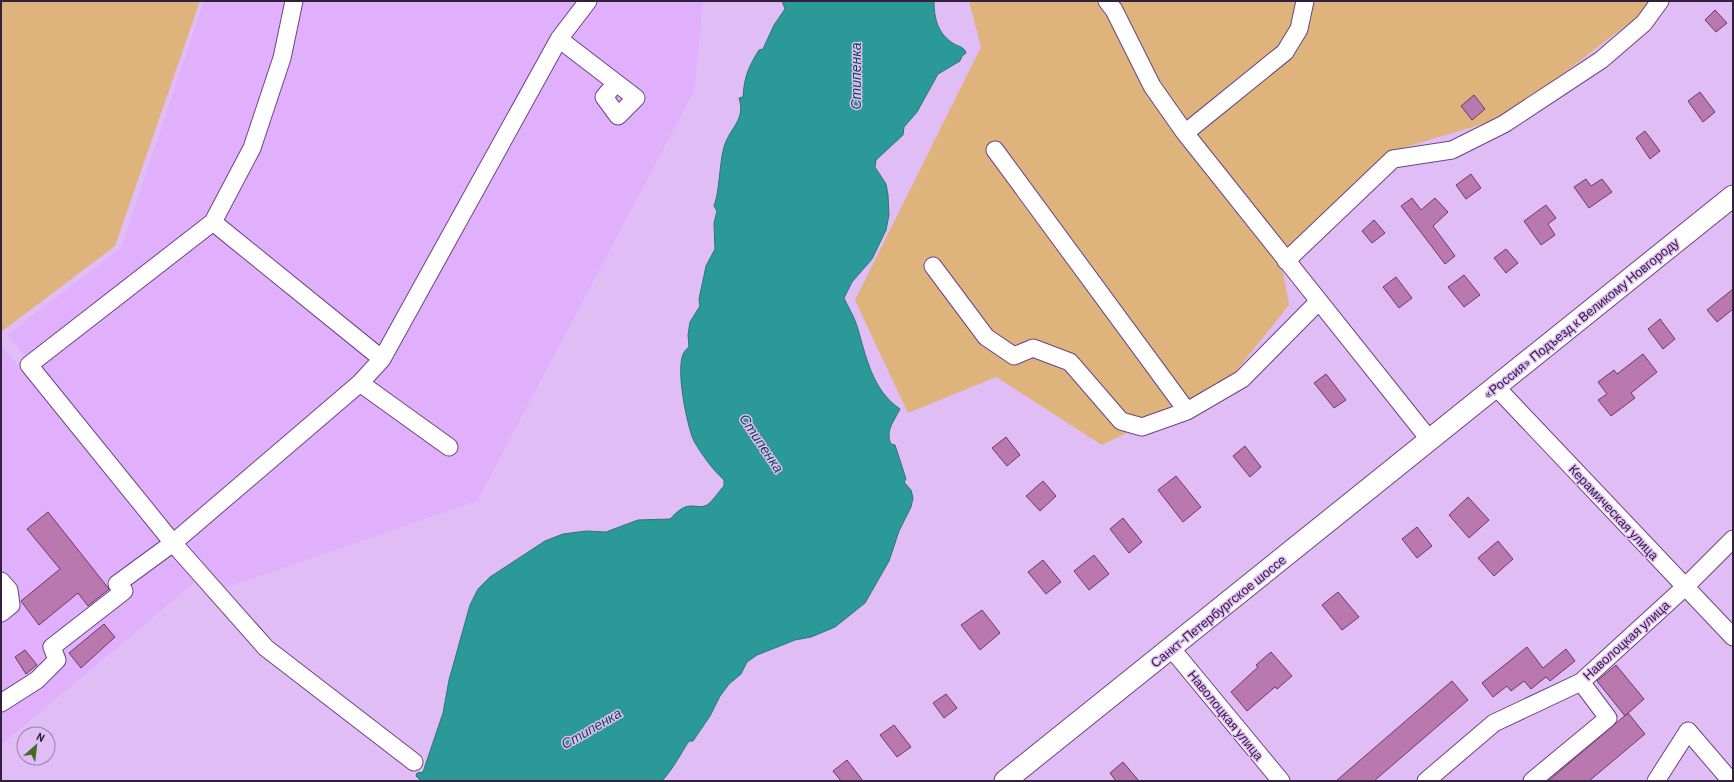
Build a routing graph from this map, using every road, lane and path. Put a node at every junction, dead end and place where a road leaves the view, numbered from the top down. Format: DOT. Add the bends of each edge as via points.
graph roads {
  1 [pos="294,1"];
  2 [pos="588,1"];
  3 [pos="1107,1"];
  4 [pos="1305,1"];
  5 [pos="1660,1"];
  6 [pos="559,39"];
  7 [pos="616,83"];
  8 [pos="1184,133"];
  9 [pos="995,150"];
  10 [pos="1733,196"];
  11 [pos="213,222"];
  12 [pos="1286,261"];
  13 [pos="933,266"];
  14 [pos="1318,302"];
  15 [pos="382,359"];
  16 [pos="360,383"];
  17 [pos="1496,387"];
  18 [pos="1186,411"];
  19 [pos="1429,439"];
  20 [pos="449,447"];
  21 [pos="1733,539"];
  22 [pos="173,542"];
  23 [pos="1,581"];
  24 [pos="1684,587"];
  25 [pos="1,613"];
  26 [pos="1733,637"];
  27 [pos="1171,648"];
  28 [pos="1581,682"];
  29 [pos="1,703"];
  30 [pos="414,762"];
  31 [pos="1005,781"];
  32 [pos="1281,781"];
  33 [pos="1426,781"];
  34 [pos="1532,781"];
  35 [pos="1656,781"];
  36 [pos="1731,781"];
  1 -- 11 [label="street" via="282,58 252,148"];
  2 -- 6 [label="street"];
  3 -- 8 [label="street" via="1152,86"];
  4 -- 8 [label="street" via="1299,29 1285,52"];
  5 -- 12 [label="street" via="1644,23 1601,60 1504,124 1452,150 1393,159"];
  6 -- 7 [label="street"];
  6 -- 15 [label="street"];
  8 -- 12 [label="street"];
  9 -- 18 [label="street"];
  10 -- 17 [label="main road, «Россия» Подъезд к Великому Новгороду"];
  11 -- 15 [label="street"];
  11 -- 22 [label="street" via="29,365"];
  12 -- 14 [label="street"];
  13 -- 18 [label="street" via="986,337 1014,356 1033,348 1070,362 1121,421 1142,427"];
  14 -- 18 [label="street" via="1242,379"];
  14 -- 19 [label="street"];
  15 -- 16 [label="street"];
  16 -- 20 [label="street"];
  16 -- 22 [label="street"];
  17 -- 19 [label="main road, «Россия» Подъезд к Великому Новгороду"];
  17 -- 24 [label="street, Керамическая улица"];
  19 -- 27 [label="main road, Санкт-Петербургское шоссе"];
  21 -- 24 [label="street, Наволоцкая улица"];
  22 -- 29 [label="street" via="118,584 124,591 52,647 57,660 37,680"];
  22 -- 30 [label="street" via="266,648"];
  23 -- 25 [label="street" via="9,590 11,605"];
  24 -- 26 [label="street, Керамическая улица"];
  24 -- 28 [label="street, Наволоцкая улица"];
  27 -- 31 [label="main road, Санкт-Петербургское шоссе"];
  27 -- 32 [label="street, Наволоцкая улица"];
  28 -- 33 [label="street, Наволоцкая улица" via="1494,723"];
  28 -- 34 [label="street" via="1608,718"];
  35 -- 36 [label="street" via="1688,731"];
}
